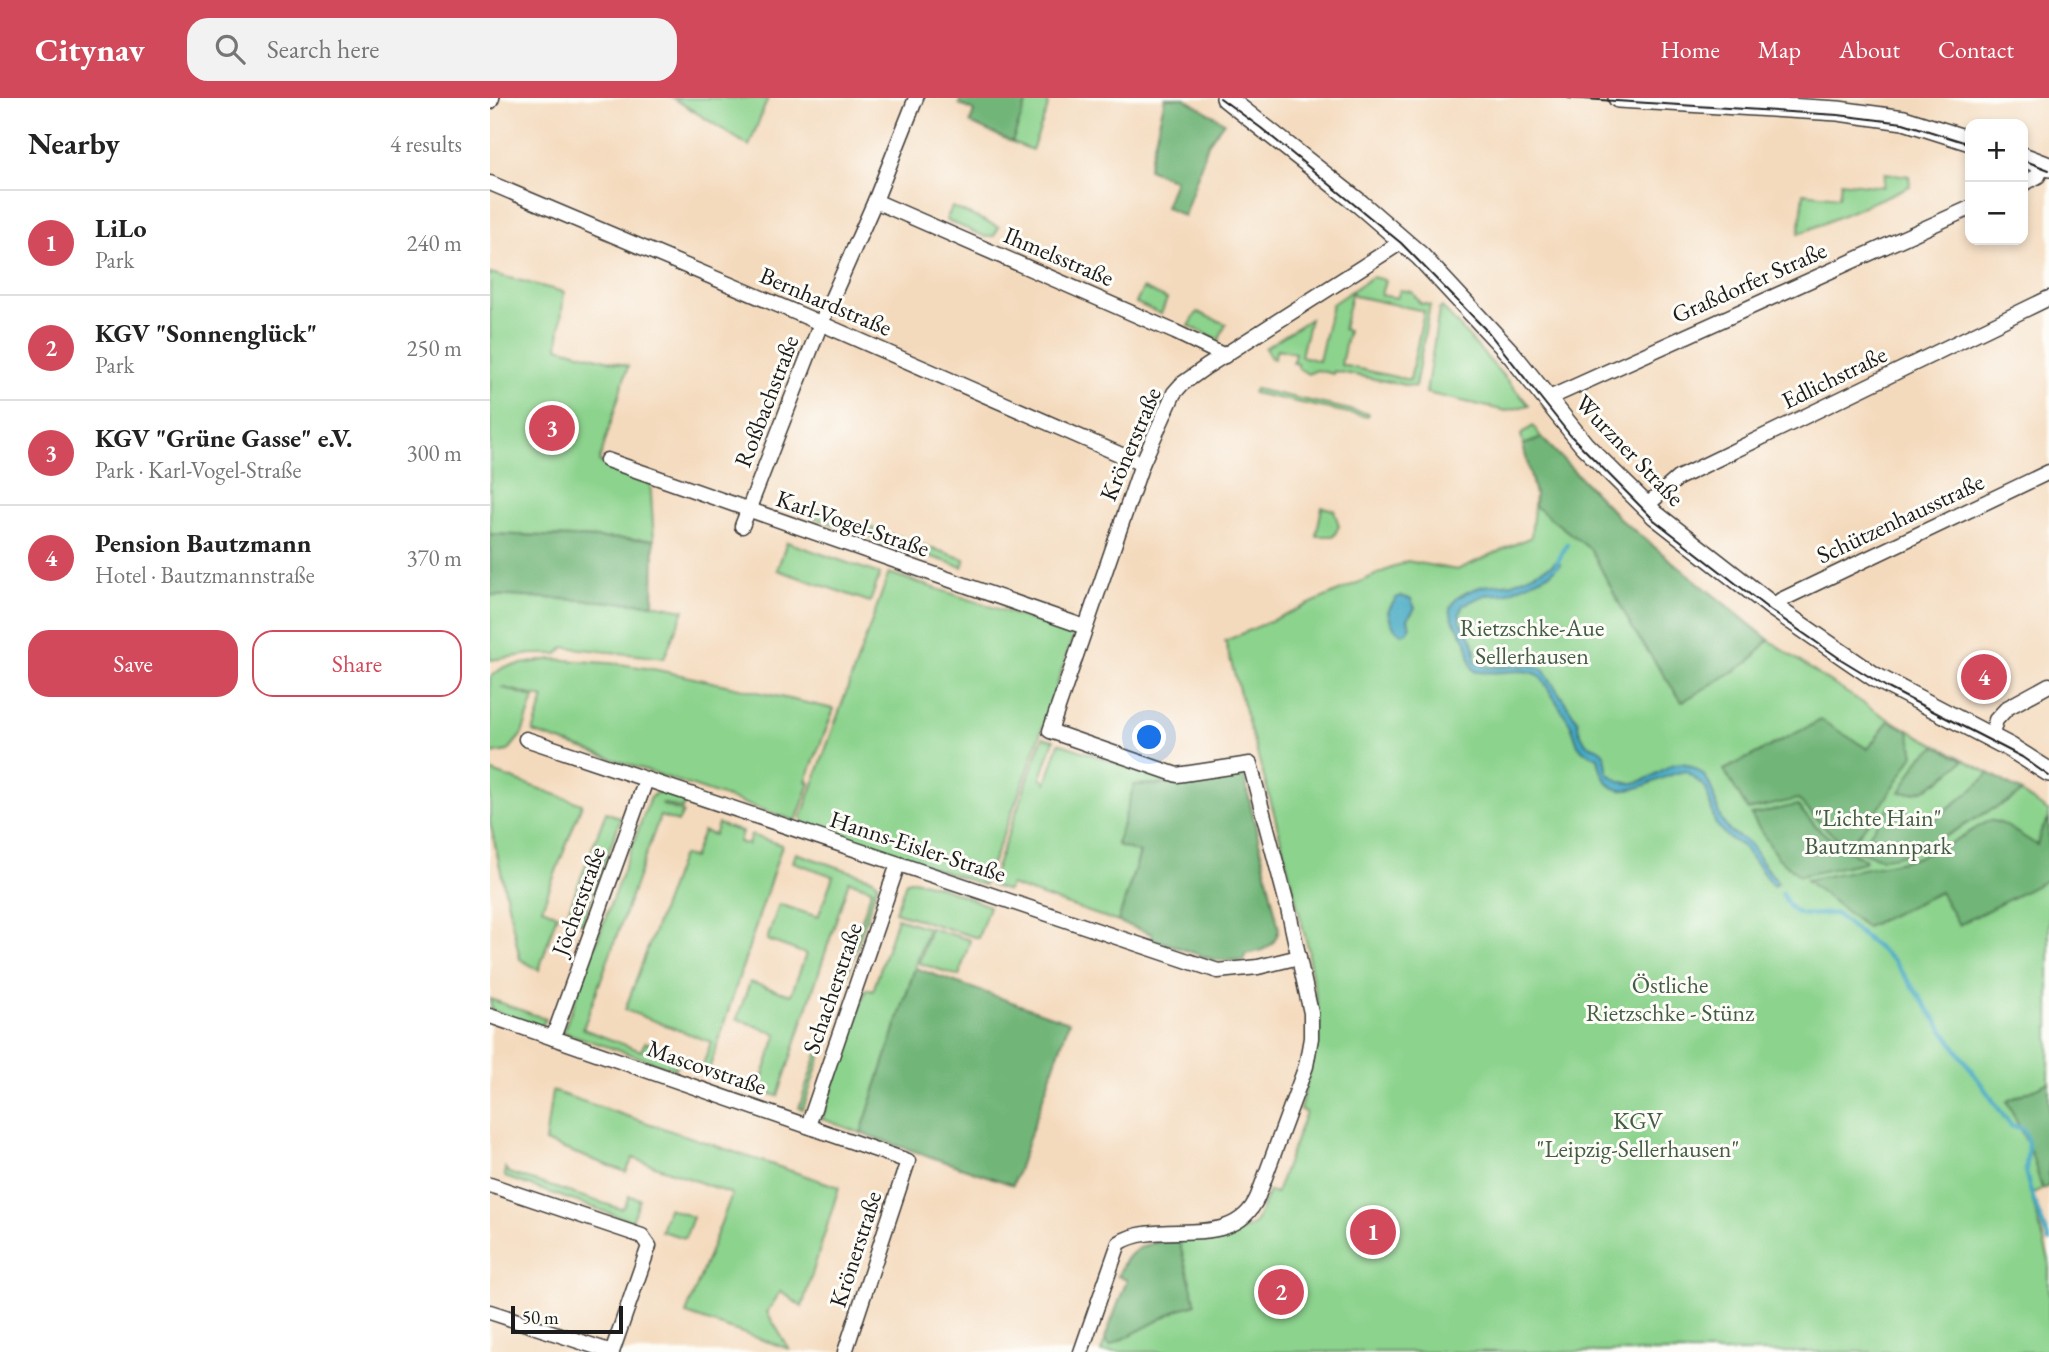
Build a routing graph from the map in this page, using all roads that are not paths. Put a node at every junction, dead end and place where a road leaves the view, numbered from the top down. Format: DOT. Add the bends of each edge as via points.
graph roads {
  1 [pos="916,98"];
  2 [pos="1226,98"];
  3 [pos="1618,98"];
  4 [pos="1668,99"];
  5 [pos="1837,105"];
  6 [pos="1255,108"];
  7 [pos="1965,139"];
  8 [pos="2039,161"];
  9 [pos="2027,182"];
  10 [pos="490,183"];
  11 [pos="875,201"];
  12 [pos="1965,210"];
  13 [pos="1403,241"];
  14 [pos="2049,298"];
  15 [pos="821,323"];
  16 [pos="1225,356"];
  17 [pos="1546,398"];
  18 [pos="607,460"];
  19 [pos="1142,464"];
  20 [pos="2049,472"];
  21 [pos="1645,507"];
  22 [pos="748,510"];
  23 [pos="742,527"];
  24 [pos="1773,607"];
  25 [pos="1085,627"];
  26 [pos="2049,685"];
  27 [pos="1991,738"];
  28 [pos="526,739"];
  29 [pos="2049,772"];
  30 [pos="646,780"];
  31 [pos="898,864"];
  32 [pos="1299,957"];
  33 [pos="490,1016"];
  34 [pos="553,1038"];
  35 [pos="808,1126"];
  36 [pos="908,1161"];
  37 [pos="490,1185"];
  38 [pos="490,1312"];
  39 [pos="612,1352"];
  40 [pos="845,1352"];
  41 [pos="1081,1352"];
  1 -- 11 [label="street, Roßbachstraße"];
  2 -- 6 [label="main road, Wurzner Straße"];
  3 -- 4 [label="main road"];
  4 -- 5 [label="main road"];
  5 -- 7 [label="main road"];
  6 -- 13 [label="main road, Wurzner Straße"];
  8 -- 9 [label="street" via="2038,176"];
  10 -- 15 [label="street, Bernhardstraße"];
  11 -- 15 [label="street, Roßbachstraße"];
  11 -- 16 [label="street, Ihmelsstraße"];
  12 -- 17 [label="street, Graßdorfer Straße"];
  13 -- 16 [label="street, Krönerstraße"];
  13 -- 17 [label="main road, Wurzner Straße" via="1492,332"];
  14 -- 21 [label="street, Edlichstraße" via="1678,478"];
  15 -- 19 [label="street, Bernhardstraße"];
  15 -- 22 [label="street, Roßbachstraße"];
  16 -- 19 [label="street, Krönerstraße" via="1174,393"];
  17 -- 21 [label="main road, Wurzner Straße"];
  18 -- 22 [label="street, Karl-Vogel-Straße"];
  19 -- 25 [label="street, Krönerstraße"];
  20 -- 24 [label="street, Schützenhausstraße"];
  21 -- 24 [label="main road, Wurzner Straße"];
  22 -- 23 [label="street, Roßbachstraße"];
  22 -- 25 [label="street, Karl-Vogel-Straße"];
  24 -- 27 [label="main road, Wurzner Straße" via="1882,681"];
  25 -- 32 [label="street, Krönerstraße" via="1050,731 1177,775 1250,764"];
  26 -- 27 [label="street" via="2007,708 1996,720"];
  27 -- 29 [label="main road, Wurzner Straße"];
  28 -- 30 [label="street, Hanns-Eisler-Straße"];
  30 -- 31 [label="street, Hanns-Eisler-Straße"];
  30 -- 34 [label="street, Jöcherstraße"];
  31 -- 32 [label="street, Hanns-Eisler-Straße" via="1218,971"];
  31 -- 35 [label="street, Schacherstraße"];
  32 -- 41 [label="street" via="1311,1013 1306,1066 1255,1202 1245,1216 1227,1227 1139,1236 1119,1243"];
  33 -- 34 [label="street, Mascovstraße"];
  34 -- 35 [label="street, Mascovstraße"];
  35 -- 36 [label="street, Mascovstraße"];
  36 -- 40 [label="street, Krönerstraße"];
  37 -- 39 [label="street" via="642,1236 649,1246"];
  38 -- 39 [label="street"];
}
